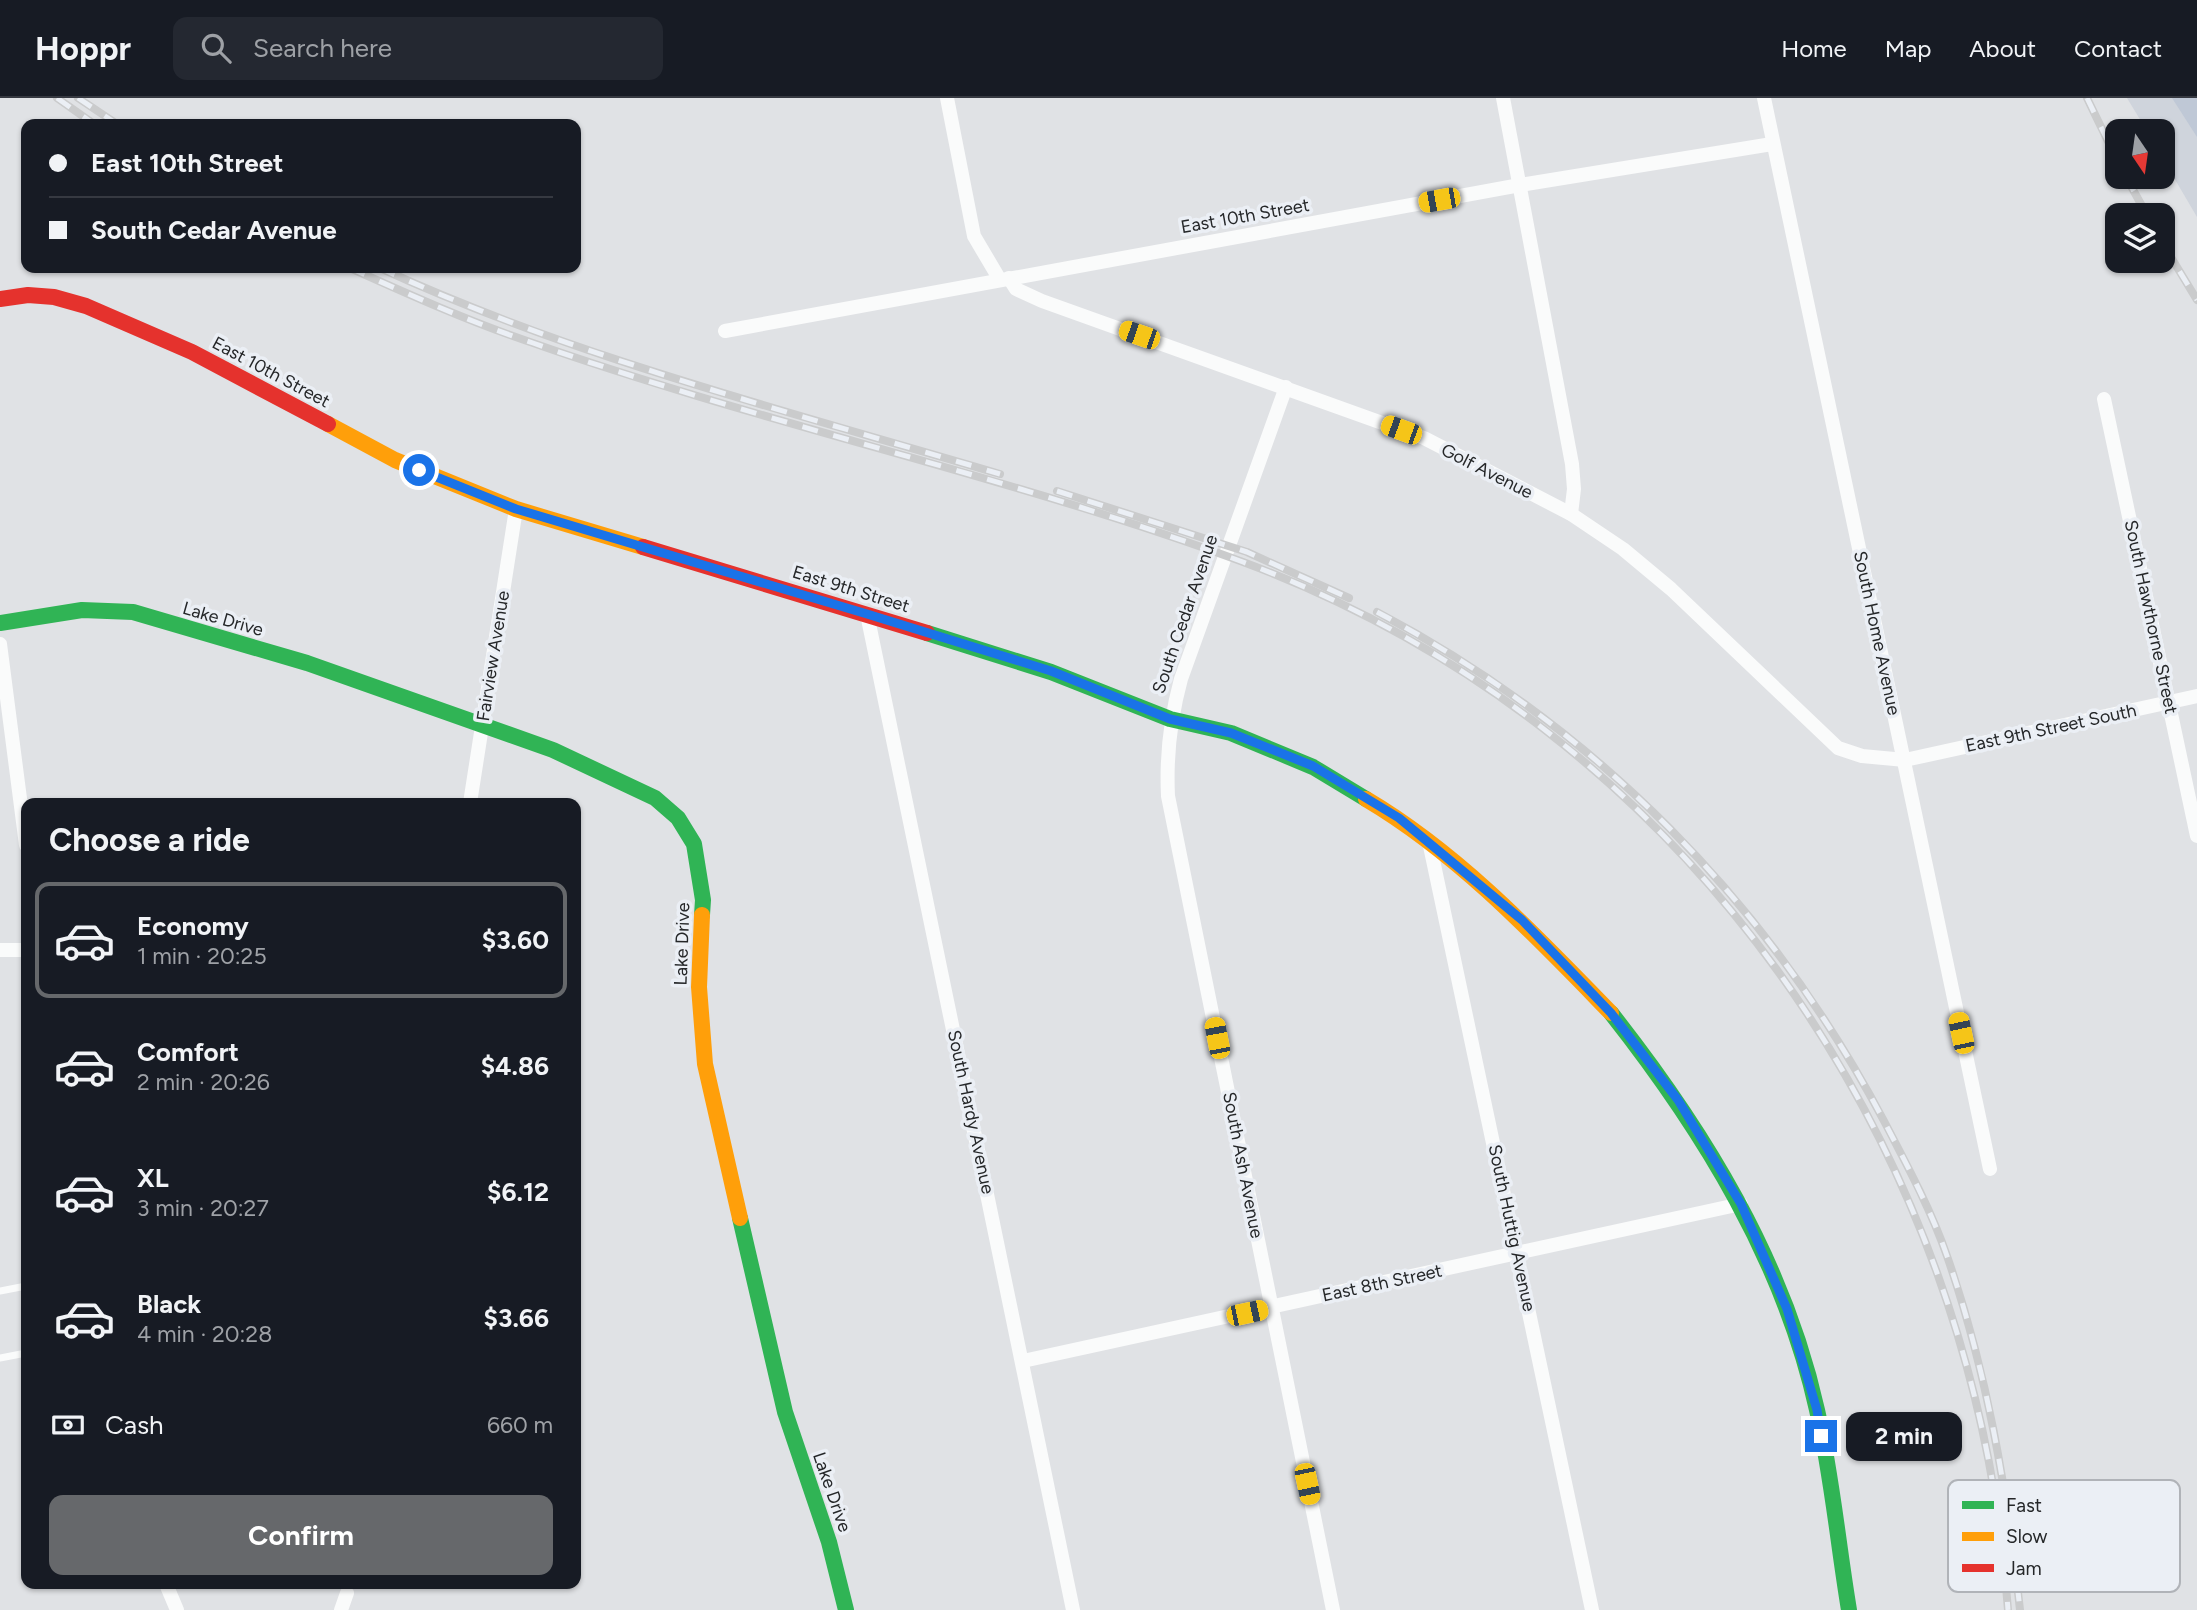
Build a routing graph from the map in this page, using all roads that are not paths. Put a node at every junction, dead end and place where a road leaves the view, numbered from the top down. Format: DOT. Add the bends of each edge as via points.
graph roads {
  1 [pos="947,98"];
  2 [pos="1503,98"];
  3 [pos="1764,98"];
  4 [pos="1772,144"];
  5 [pos="1520,185"];
  6 [pos="1004,279"];
  7 [pos="0,299"];
  8 [pos="725,331"];
  9 [pos="1286,387"];
  10 [pos="2104,398"];
  11 [pos="516,509"];
  12 [pos="1571,514"];
  13 [pos="867,614"];
  14 [pos="0,623"];
  15 [pos="0,644"];
  16 [pos="2197,696"];
  17 [pos="2169,702"];
  18 [pos="1170,719"];
  19 [pos="482,725"];
  20 [pos="1905,760"];
  21 [pos="471,798"];
  22 [pos="21,806"];
  23 [pos="2197,836"];
  24 [pos="1430,846"];
  25 [pos="0,950"];
  26 [pos="21,950"];
  27 [pos="1990,1169"];
  28 [pos="1741,1204"];
  29 [pos="1518,1254"];
  30 [pos="21,1287"];
  31 [pos="0,1291"];
  32 [pos="1271,1307"];
  33 [pos="21,1354"];
  34 [pos="0,1358"];
  35 [pos="1023,1361"];
  36 [pos="168,1589"];
  37 [pos="346,1593"];
  38 [pos="177,1610"];
  39 [pos="341,1610"];
  40 [pos="846,1610"];
  41 [pos="1073,1610"];
  42 [pos="1333,1610"];
  43 [pos="1591,1610"];
  44 [pos="1849,1610"];
  1 -- 6 [label="street" via="974,236"];
  2 -- 5 [label="street"];
  3 -- 4 [label="street, South Home Avenue"];
  4 -- 5 [label="street, East 10th Street"];
  4 -- 20 [label="street, South Home Avenue"];
  5 -- 6 [label="street, East 10th Street"];
  5 -- 12 [label="street" via="1572,464"];
  6 -- 8 [label="street, East 10th Street"];
  6 -- 9 [label="street, Golf Avenue" via="1042,301"];
  7 -- 11 [label="street, East 10th Street" via="28,295 86,306 191,352 395,460"];
  9 -- 12 [label="street, Golf Avenue" via="1424,438"];
  9 -- 18 [label="street, South Cedar Avenue"];
  10 -- 17 [label="street, South Hawthorne Street"];
  11 -- 13 [label="street, East 9th Street"];
  11 -- 19 [label="street, Fairview Avenue"];
  12 -- 20 [label="street, Golf Avenue" via="1671,589 1838,748 1862,756"];
  13 -- 18 [label="street, East 9th Street" via="1051,671"];
  13 -- 35 [label="street, South Hardy Avenue"];
  14 -- 19 [label="street, Lake Drive" via="82,610 133,612 307,663"];
  15 -- 22 [label="street"];
  16 -- 17 [label="street, East 9th Street South"];
  17 -- 20 [label="street, East 9th Street South"];
  17 -- 23 [label="street, South Hawthorne Street"];
  18 -- 24 [label="street, South Cedar Avenue" via="1231,733 1313,766 1399,818"];
  18 -- 32 [label="street, South Ash Avenue" via="1168,796"];
  19 -- 21 [label="street, Fairview Avenue"];
  19 -- 40 [label="street, Lake Drive" via="553,750 655,799 678,818 694,844 703,900 699,987 705,1064 785,1412 829,1542"];
  20 -- 27 [label="street, South Home Avenue"];
  24 -- 28 [label="street, South Cedar Avenue" via="1522,920 1611,1013 1678,1100"];
  24 -- 29 [label="street, South Huttig Avenue"];
  25 -- 26 [label="street"];
  28 -- 29 [label="street, East 8th Street"];
  28 -- 44 [label="street, South Cedar Avenue" via="1787,1309 1817,1410"];
  29 -- 32 [label="street, East 8th Street"];
  29 -- 43 [label="street, South Huttig Avenue"];
  30 -- 31 [label="lane"];
  32 -- 35 [label="street, East 8th Street"];
  32 -- 42 [label="street, South Ash Avenue"];
  33 -- 34 [label="lane"];
  35 -- 41 [label="street, South Hardy Avenue"];
  36 -- 38 [label="street"];
  37 -- 39 [label="street"];
}
